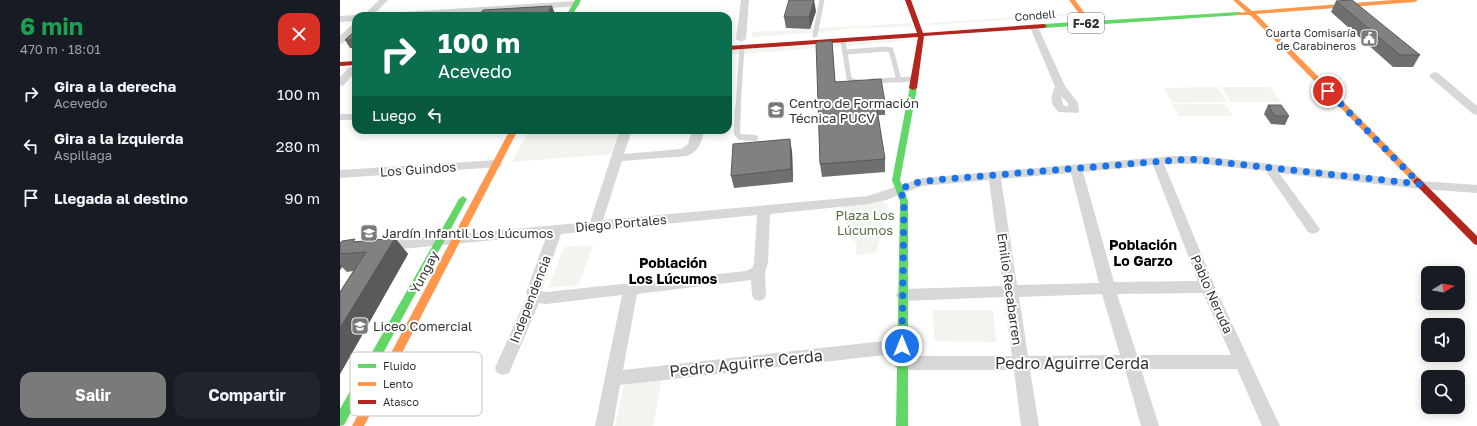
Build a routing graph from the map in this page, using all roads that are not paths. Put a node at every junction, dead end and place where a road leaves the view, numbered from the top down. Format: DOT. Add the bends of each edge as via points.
graph roads {
  1 [pos="384,0"];
  2 [pos="745,0"];
  3 [pos="822,0"];
  4 [pos="908,0"];
  5 [pos="1072,0"];
  6 [pos="1236,0"];
  7 [pos="1339,0"];
  8 [pos="1415,0"];
  9 [pos="1402,1"];
  10 [pos="577,2"];
  11 [pos="1243,7"];
  12 [pos="371,12"];
  13 [pos="442,12"];
  14 [pos="571,12"];
  15 [pos="1251,13"];
  16 [pos="1084,16"];
  17 [pos="352,18"];
  18 [pos="340,19"];
  19 [pos="1095,22"];
  20 [pos="1034,28"];
  21 [pos="920,32"];
  22 [pos="352,34"];
  23 [pos="815,35"];
  24 [pos="340,41"];
  25 [pos="732,41"];
  26 [pos="843,41"];
  27 [pos="742,43"];
  28 [pos="732,47"];
  29 [pos="846,52"];
  30 [pos="340,64"];
  31 [pos="352,67"];
  32 [pos="352,69"];
  33 [pos="340,71"];
  34 [pos="352,71"];
  35 [pos="1434,75"];
  36 [pos="915,79"];
  37 [pos="899,80"];
  38 [pos="340,83"];
  39 [pos="1060,87"];
  40 [pos="1477,112"];
  41 [pos="352,116"];
  42 [pos="340,117"];
  43 [pos="512,134"];
  44 [pos="625,134"];
  45 [pos="697,134"];
  46 [pos="755,138"];
  47 [pos="488,154"];
  48 [pos="617,158"];
  49 [pos="1157,161"];
  50 [pos="496,164"];
  51 [pos="1269,167"];
  52 [pos="1076,168"];
  53 [pos="480,169"];
  54 [pos="340,174"];
  55 [pos="994,175"];
  56 [pos="1420,184"];
  57 [pos="900,189"];
  58 [pos="1477,189"];
  59 [pos="466,193"];
  60 [pos="764,210"];
  61 [pos="595,226"];
  62 [pos="556,229"];
  63 [pos="1313,229"];
  64 [pos="456,239"];
  65 [pos="440,240"];
  66 [pos="1477,242"];
  67 [pos="371,247"];
  68 [pos="758,272"];
  69 [pos="1208,287"];
  70 [pos="1108,288"];
  71 [pos="630,290"];
  72 [pos="1010,291"];
  73 [pos="758,295"];
  74 [pos="903,295"];
  75 [pos="534,296"];
  76 [pos="902,346"];
  77 [pos="378,352"];
  78 [pos="397,352"];
  79 [pos="1131,362"];
  80 [pos="1242,362"];
  81 [pos="902,363"];
  82 [pos="1021,363"];
  83 [pos="503,368"];
  84 [pos="614,378"];
  85 [pos="350,403"];
  86 [pos="363,416"];
  87 [pos="340,421"];
  88 [pos="358,426"];
  89 [pos="604,426"];
  90 [pos="902,426"];
  91 [pos="1030,426"];
  92 [pos="1150,426"];
  93 [pos="1271,426"];
  1 -- 12 [label="street"];
  2 -- 27 [label="street"];
  3 -- 23 [label="lane"];
  4 -- 21 [label="main road"];
  5 -- 16 [label="main road"];
  6 -- 11 [label="main road"];
  7 -- 11 [label="main road, Condell / F-62"];
  8 -- 9 [label="main road, Condell / F-62"];
  9 -- 15 [label="main road, Condell / F-62"];
  10 -- 13 [label="street"];
  10 -- 14 [label="main road"];
  11 -- 15 [label="main road"];
  11 -- 16 [label="main road, Condell / F-62"];
  15 -- 19 [label="main road, Condell / F-62"];
  15 -- 56 [label="main road"];
  16 -- 19 [label="main road"];
  16 -- 21 [label="main road, Condell / F-62"];
  17 -- 18 [label="street"];
  19 -- 20 [label="main road, Condell / F-62"];
  20 -- 21 [label="main road, Condell / F-62"];
  20 -- 39 [label="street"];
  21 -- 23 [label="main road, Condell / F-62"];
  21 -- 26 [label="main road, Condell / F-62"];
  21 -- 36 [label="main road"];
  22 -- 24 [label="street"];
  23 -- 27 [label="main road, Condell / F-62"];
  25 -- 27 [label="main road, Condell / F-62"];
  26 -- 27 [label="main road, Condell / F-62"];
  26 -- 29 [label="lane"];
  27 -- 28 [label="main road, Condell / F-62"];
  27 -- 46 [label="lane" via="736,133 740,137"];
  29 -- 37 [label="lane" via="886,48 891,50"];
  29 -- 37 [label="lane" via="849,78 854,82"];
  30 -- 31 [label="main road"];
  32 -- 33 [label="main road"];
  34 -- 38 [label="street"];
  35 -- 40 [label="street"];
  36 -- 37 [label="lane"];
  36 -- 57 [label="main road" via="896,176"];
  41 -- 42 [label="street"];
  43 -- 50 [label="main road, Yungay"];
  44 -- 48 [label="street"];
  45 -- 48 [label="street" via="690,151"];
  47 -- 53 [label="main road"];
  48 -- 61 [label="street"];
  49 -- 51 [label="street, Diego Portales" via="1201,160"];
  49 -- 52 [label="street, Diego Portales"];
  49 -- 69 [label="street, Pablo Neruda"];
  50 -- 53 [label="street, Los Guindos"];
  50 -- 64 [label="main road, Yungay"];
  51 -- 56 [label="street, Diego Portales"];
  51 -- 63 [label="street"];
  52 -- 55 [label="street, Diego Portales"];
  52 -- 70 [label="street"];
  53 -- 54 [label="street, Los Guindos"];
  55 -- 57 [label="street, Diego Portales" via="922,182"];
  55 -- 72 [label="street, Emilio Recabarren"];
  56 -- 58 [label="street, Diego Portales"];
  56 -- 66 [label="main road"];
  57 -- 60 [label="street, Diego Portales" via="873,200"];
  57 -- 74 [label="main road" via="904,201"];
  59 -- 65 [label="main road, Yungay"];
  60 -- 61 [label="street, Diego Portales"];
  60 -- 68 [label="street" via="761,262"];
  61 -- 62 [label="street, Diego Portales"];
  62 -- 64 [label="street, Diego Portales"];
  62 -- 75 [label="street, Independencia" via="533,292"];
  64 -- 65 [label="street, Diego Portales"];
  64 -- 78 [label="main road, Yungay"];
  65 -- 67 [label="street, Diego Portales"];
  65 -- 77 [label="main road, Yungay"];
  68 -- 71 [label="street" via="747,276"];
  68 -- 73 [label="street"];
  69 -- 70 [label="street"];
  69 -- 80 [label="street, Pablo Neruda"];
  70 -- 72 [label="street"];
  70 -- 79 [label="street"];
  71 -- 75 [label="street" via="546,298"];
  71 -- 84 [label="street"];
  72 -- 74 [label="street"];
  72 -- 82 [label="street, Emilio Recabarren"];
  74 -- 76 [label="main road"];
  75 -- 83 [label="street, Independencia"];
  76 -- 81 [label="main road"];
  76 -- 84 [label="street, Pedro Aguirre Cerda"];
  79 -- 80 [label="street, Pedro Aguirre Cerda"];
  79 -- 82 [label="street, Pedro Aguirre Cerda"];
  79 -- 92 [label="street"];
  80 -- 93 [label="street, Pablo Neruda"];
  81 -- 82 [label="street, Pedro Aguirre Cerda"];
  81 -- 90 [label="main road"];
  82 -- 91 [label="street, Emilio Recabarren"];
  84 -- 89 [label="street"];
  85 -- 87 [label="main road, Yungay"];
  86 -- 88 [label="main road, Yungay"];
}
